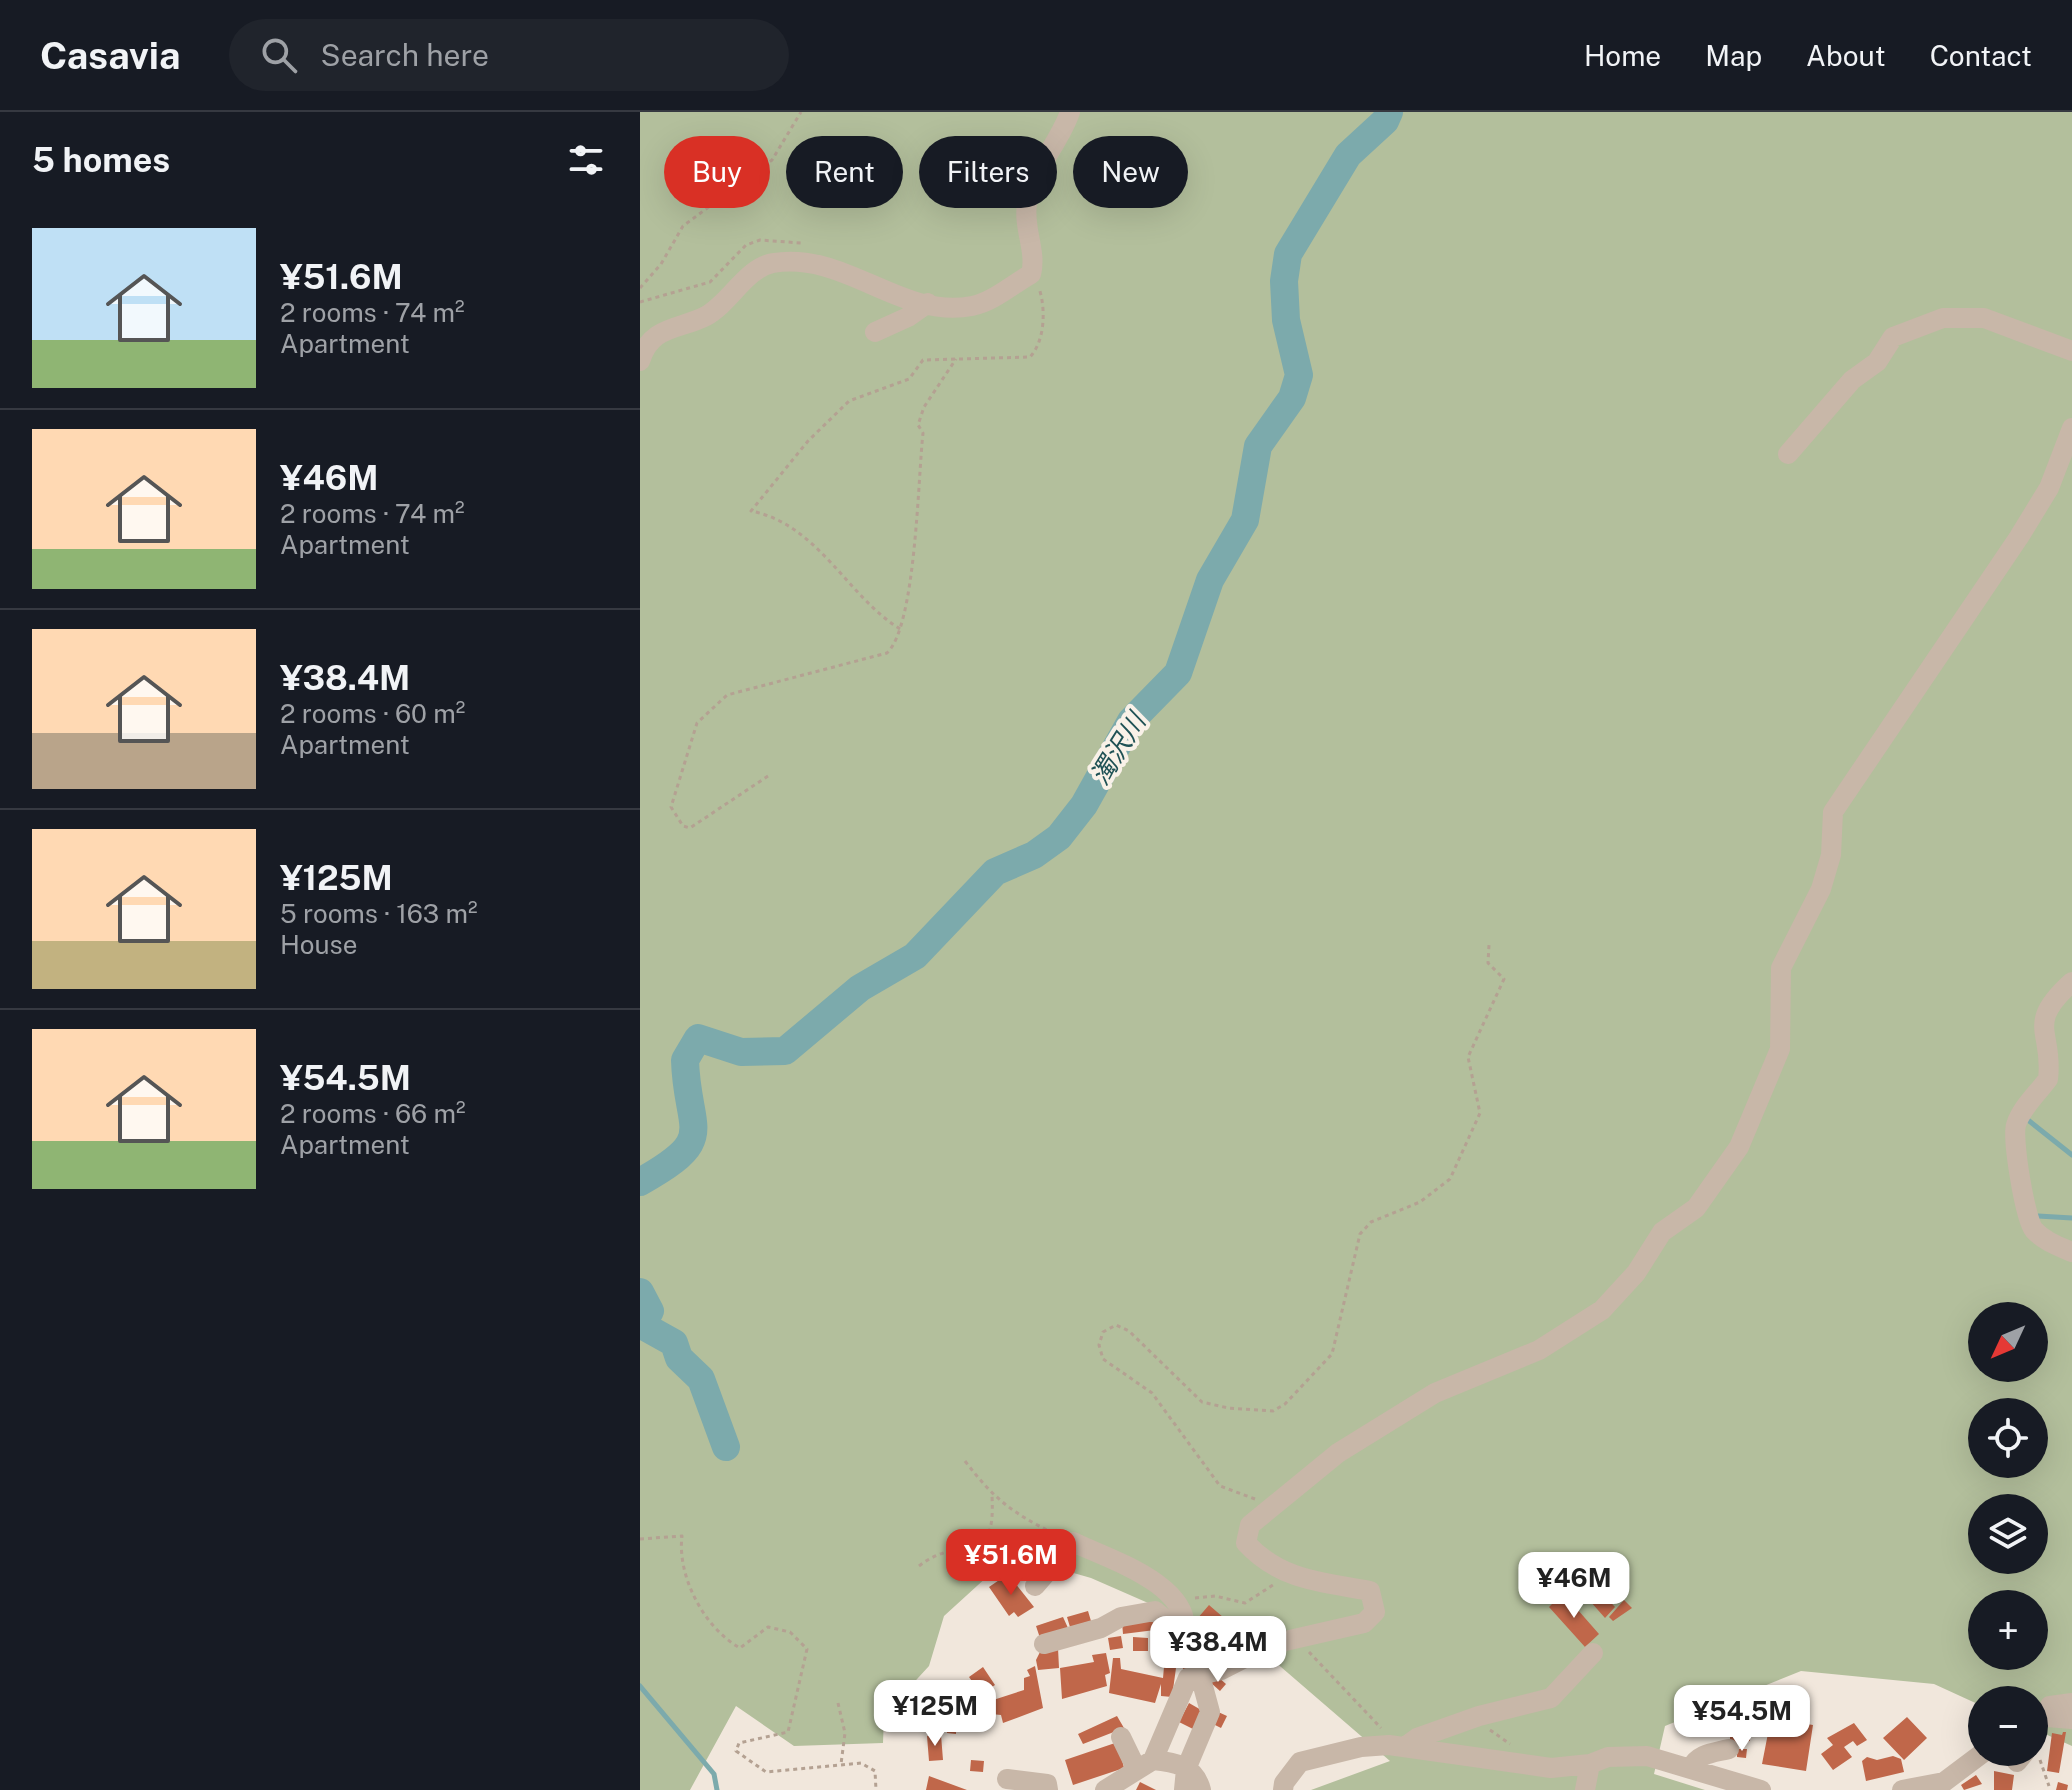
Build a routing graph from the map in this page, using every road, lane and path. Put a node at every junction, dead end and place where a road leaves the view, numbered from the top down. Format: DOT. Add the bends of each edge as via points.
graph roads {
  1 [pos="801,112"];
  2 [pos="1070,112"];
  3 [pos="1033,268"];
  4 [pos="640,288"];
  5 [pos="928,303"];
  6 [pos="875,332"];
  7 [pos="2072,351"];
  8 [pos="956,359"];
  9 [pos="640,361"];
  10 [pos="2072,428"];
  11 [pos="1788,454"];
  12 [pos="900,629"];
  13 [pos="768,776"];
  14 [pos="1489,945"];
  15 [pos="2072,982"];
  16 [pos="2072,1252"];
  17 [pos="965,1461"];
  18 [pos="992,1496"];
  19 [pos="1274,1505"];
  20 [pos="640,1539"];
  21 [pos="1073,1542"];
  22 [pos="919,1566"];
  23 [pos="1291,1576"];
  24 [pos="1035,1586"];
  25 [pos="1178,1608"];
  26 [pos="1184,1635"];
  27 [pos="1284,1641"];
  28 [pos="1044,1644"];
  29 [pos="1593,1653"];
  30 [pos="1203,1674"];
  31 [pos="838,1703"];
  32 [pos="2072,1703"];
  33 [pos="2048,1708"];
  34 [pos="2048,1718"];
  35 [pos="2072,1719"];
  36 [pos="1121,1737"];
  37 [pos="1398,1746"];
  38 [pos="1729,1749"];
  39 [pos="841,1764"];
  40 [pos="1590,1764"];
  41 [pos="1145,1765"];
  42 [pos="1968,1765"];
  43 [pos="1691,1768"];
  44 [pos="1186,1769"];
  45 [pos="1007,1779"];
  46 [pos="1943,1786"];
  47 [pos="876,1790"];
  48 [pos="1048,1790"];
  49 [pos="1105,1790"];
  50 [pos="1184,1790"];
  51 [pos="1201,1790"];
  52 [pos="1283,1790"];
  53 [pos="1585,1790"];
  54 [pos="1761,1790"];
  55 [pos="1902,1790"];
  1 -- 4 [label="path" via="772,160 683,226"];
  2 -- 3 [label="street" via="1027,204"];
  3 -- 5 [label="street" via="974,306"];
  3 -- 8 [label="path" via="1043,300 1040,347 1030,357"];
  5 -- 6 [label="street"];
  5 -- 9 [label="street" via="887,293 821,263 772,263 759,268 706,316 662,329"];
  7 -- 11 [label="street" via="1984,318 1943,318 1893,337 1877,362 1852,380"];
  8 -- 12 [label="path" via="918,425 923,433 909,591"];
  8 -- 12 [label="path" via="923,360 909,379 849,401 808,441 751,511 776,520 824,552 885,620"];
  10 -- 19 [label="street" via="2049,488 2019,537 1833,812 1831,855 1821,889 1781,968 1780,1049 1739,1147 1696,1208 1662,1232 1636,1273 1602,1310 1539,1350 1435,1393 1338,1453"];
  12 -- 13 [label="path" via="887,653 727,695 697,723 671,807 690,828"];
  14 -- 19 [label="path" via="1488,963 1504,979 1468,1057 1480,1113 1450,1179 1420,1202 1371,1222 1360,1234 1332,1354 1285,1404 1273,1411 1202,1402 1129,1331 1116,1325 1103,1332 1103,1359 1152,1393 1220,1486"];
  15 -- 16 [label="street" via="2049,1006 2044,1028 2048,1079 2015,1130 2032,1228 2044,1240"];
  17 -- 18 [label="path"];
  18 -- 21 [label="path" via="1015,1515"];
  18 -- 22 [label="path" via="994,1524 982,1544 934,1555"];
  19 -- 23 [label="street" via="1250,1525 1246,1543"];
  20 -- 39 [label="path" via="682,1536 679,1559 699,1605 723,1638 740,1648 768,1627 790,1632 807,1649 788,1732 739,1743 736,1751 766,1772"];
  21 -- 24 [label="street"];
  21 -- 25 [label="street" via="1159,1583"];
  23 -- 25 [label="path" via="1245,1603 1215,1596"];
  23 -- 27 [label="street" via="1370,1591 1375,1612 1364,1623"];
  25 -- 26 [label="street"];
  26 -- 28 [label="street" via="1155,1611"];
  26 -- 30 [label="street"];
  27 -- 30 [label="street"];
  27 -- 37 [label="path" via="1310,1652"];
  29 -- 37 [label="street" via="1551,1698 1479,1716"];
  30 -- 41 [label="street" via="1188,1678"];
  30 -- 44 [label="street" via="1210,1712"];
  31 -- 39 [label="path" via="845,1733"];
  32 -- 33 [label="street"];
  34 -- 35 [label="street"];
  36 -- 41 [label="street"];
  37 -- 40 [label="street" via="1551,1768"];
  37 -- 52 [label="street" via="1361,1747 1300,1762"];
  38 -- 43 [label="street" via="1704,1755"];
  39 -- 47 [label="path" via="861,1763 875,1771"];
  40 -- 43 [label="street" via="1627,1755"];
  40 -- 53 [label="street"];
  41 -- 44 [label="street" via="1179,1763"];
  41 -- 49 [label="street"];
  42 -- 46 [label="street"];
  43 -- 54 [label="street"];
  44 -- 50 [label="street"];
  44 -- 51 [label="street" via="1198,1778"];
  45 -- 48 [label="street" via="1047,1784"];
  46 -- 55 [label="street"];
}
